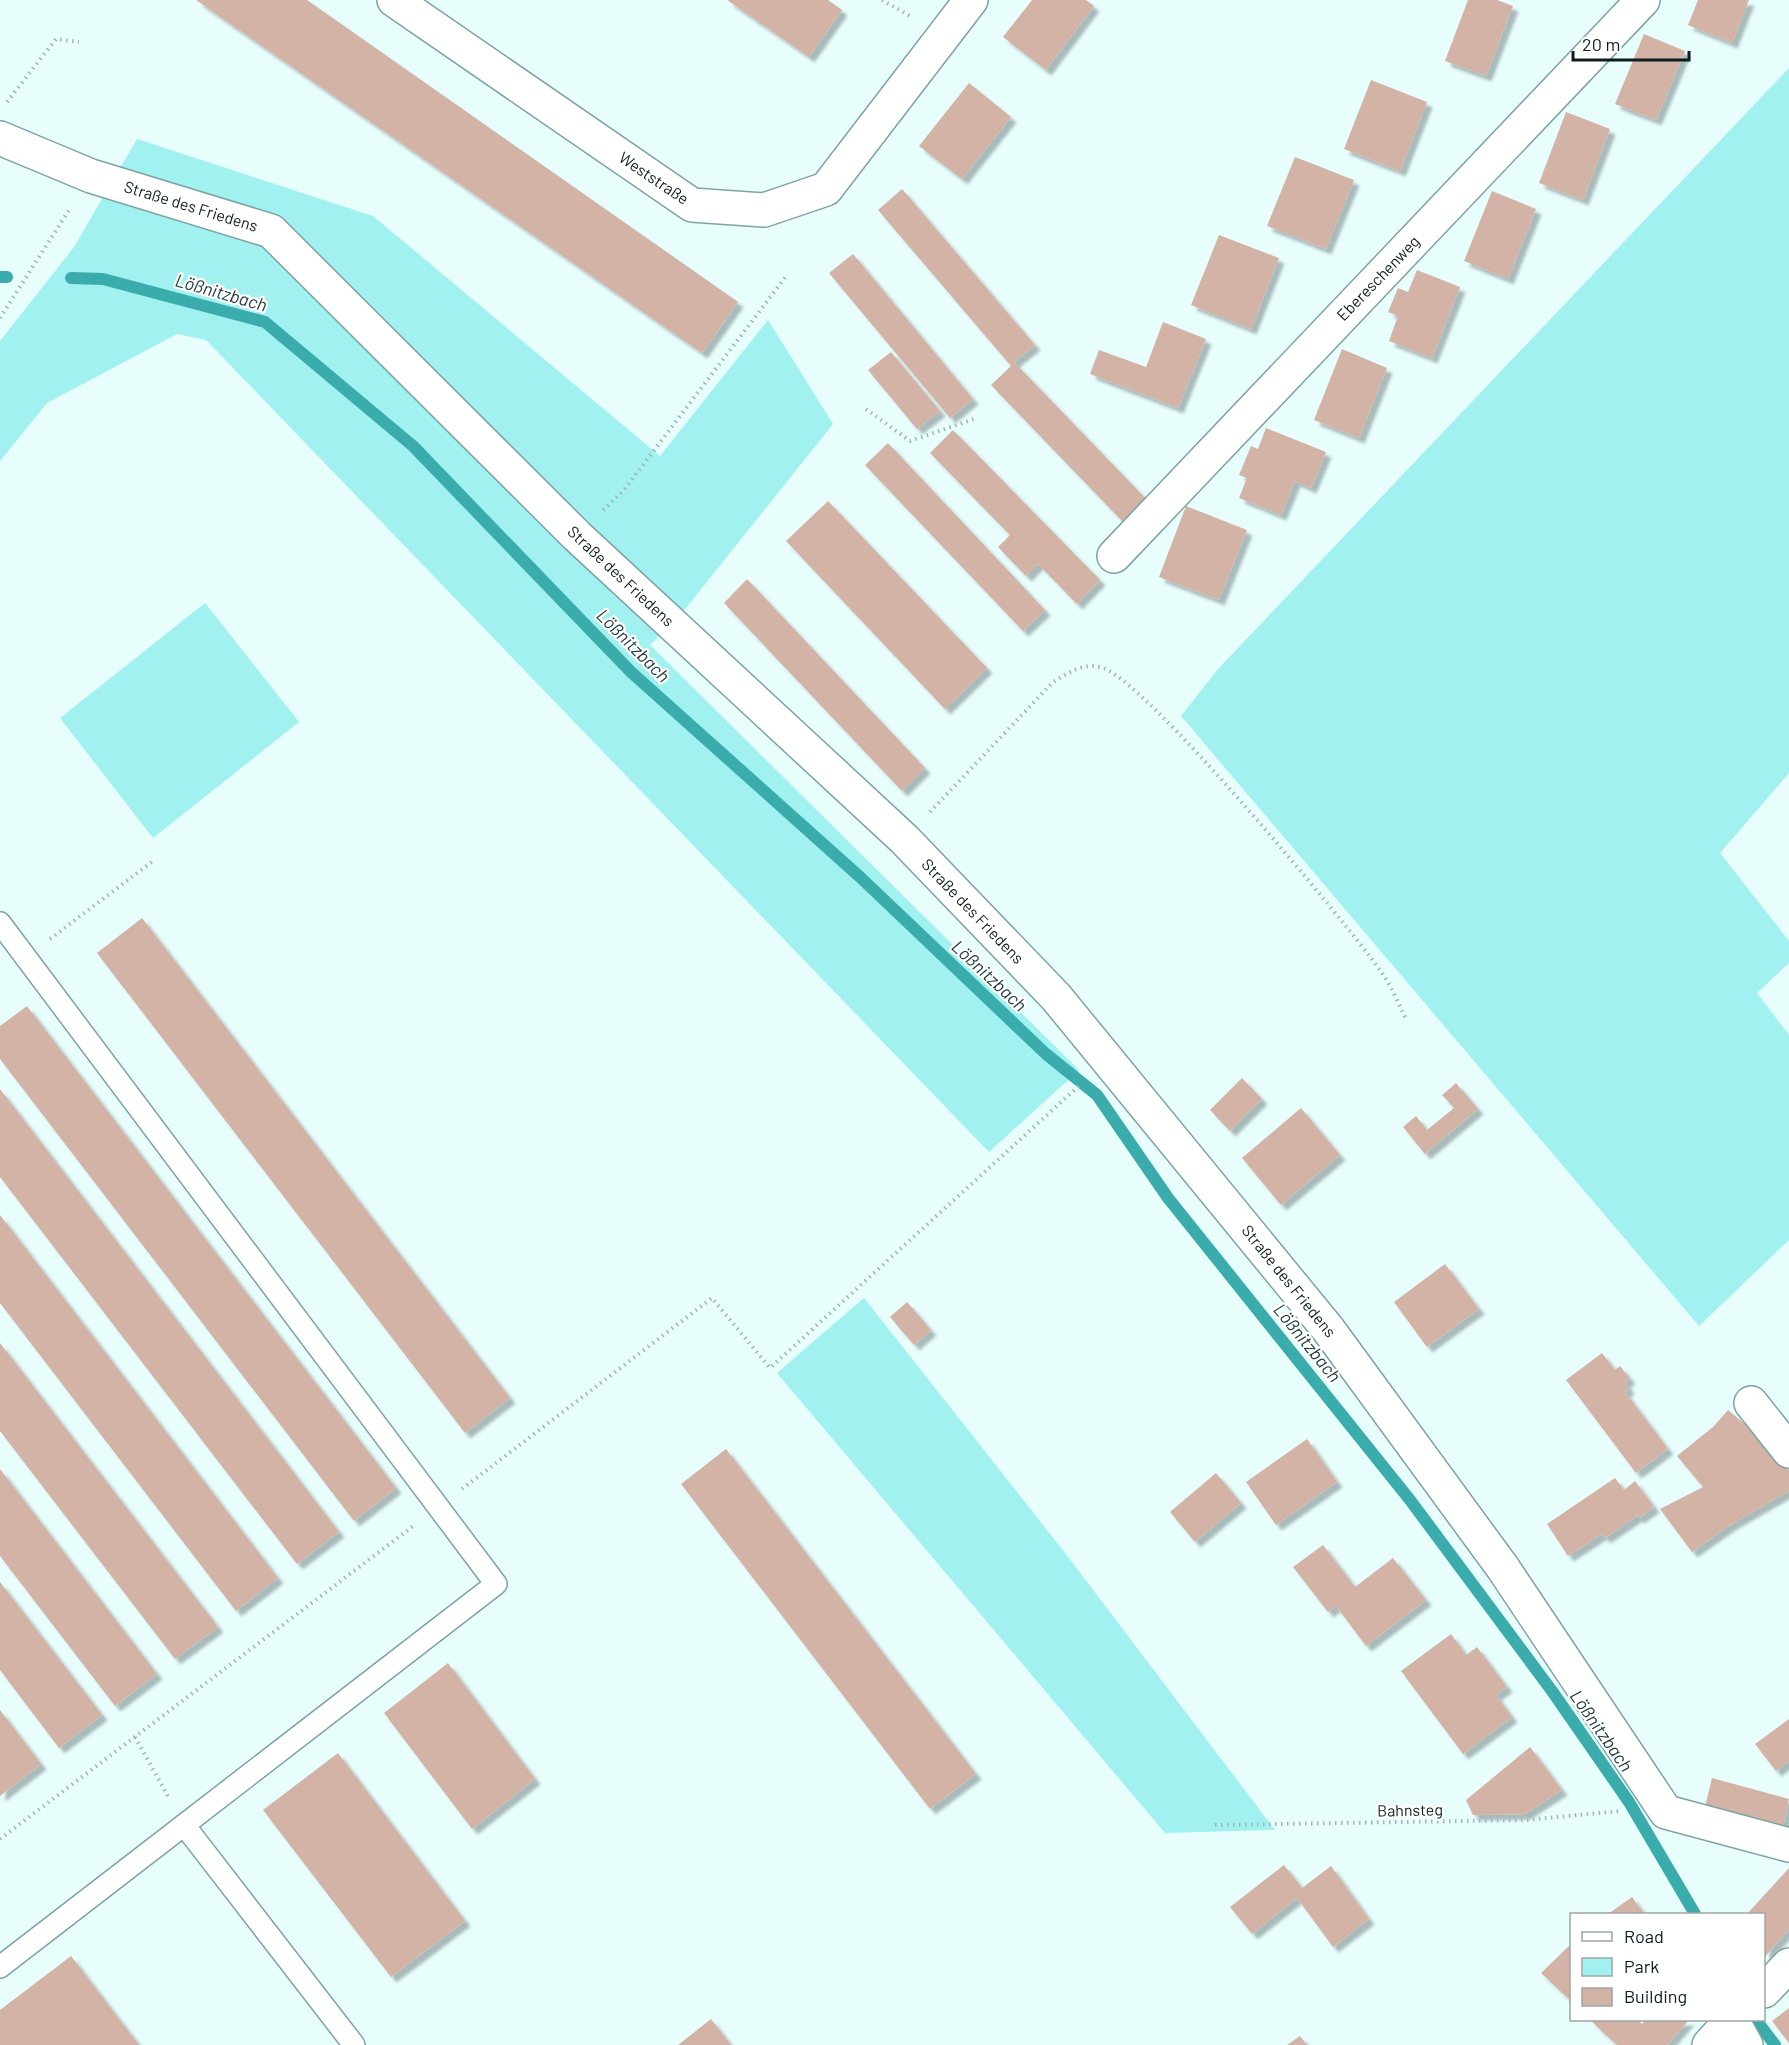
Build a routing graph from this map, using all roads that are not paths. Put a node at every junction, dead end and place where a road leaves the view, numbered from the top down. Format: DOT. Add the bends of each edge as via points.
graph roads {
  1 [pos="394,0"];
  2 [pos="971,0"];
  3 [pos="1643,0"];
  4 [pos="0,138"];
  5 [pos="1114,556"];
  6 [pos="0,923"];
  7 [pos="1751,1403"];
  8 [pos="1789,1450"];
  9 [pos="184,1825"];
  10 [pos="1789,1845"];
  11 [pos="1789,1965"];
  12 [pos="0,1967"];
  13 [pos="1765,1990"];
  14 [pos="1731,2021"];
  15 [pos="1733,2021"];
  16 [pos="354,2045"];
  17 [pos="1709,2045"];
  18 [pos="1746,2045"];
  1 -- 2 [label="street, Weststraße" via="692,205 764,210 826,189"];
  3 -- 5 [label="street, Ebereschenweg"];
  4 -- 10 [label="street, Straße des Friedens" via="91,176 271,231 577,536 904,839 1056,997 1328,1329 1503,1568 1666,1812"];
  6 -- 9 [label="lane" via="495,1584"];
  7 -- 8 [label="street"];
  9 -- 12 [label="lane"];
  9 -- 16 [label="lane"];
  11 -- 13 [label="street"];
  14 -- 17 [label="street"];
  15 -- 18 [label="street"];
}
